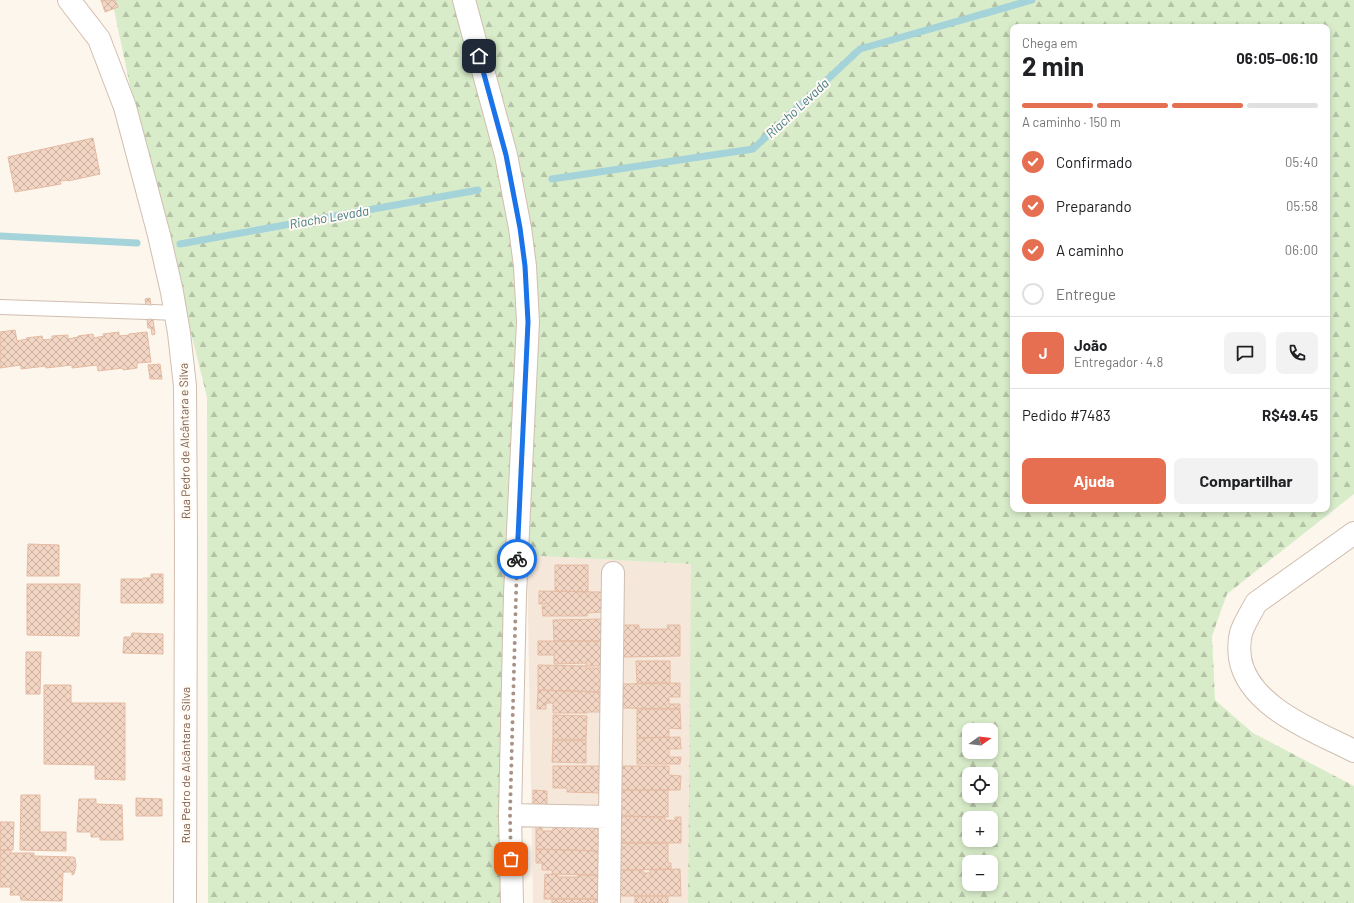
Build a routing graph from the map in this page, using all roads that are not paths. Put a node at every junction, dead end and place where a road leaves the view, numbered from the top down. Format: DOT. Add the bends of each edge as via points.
graph roads {
  1 [pos="69,0"];
  2 [pos="464,0"];
  3 [pos="0,307"];
  4 [pos="176,313"];
  5 [pos="1354,534"];
  6 [pos="613,573"];
  7 [pos="1354,751"];
  8 [pos="510,815"];
  9 [pos="609,817"];
  10 [pos="185,903"];
  11 [pos="512,903"];
  12 [pos="608,903"];
  1 -- 4 [label="street, Rua Pedro de Alcântara e Silva" via="98,39 125,107"];
  2 -- 8 [label="street" via="506,155 525,266 528,322 515,594"];
  3 -- 4 [label="lane"];
  4 -- 10 [label="street, Rua Pedro de Alcântara e Silva" via="185,386"];
  5 -- 7 [label="street" via="1256,603 1241,634 1239,650 1251,686 1265,700 1296,721"];
  6 -- 9 [label="street"];
  8 -- 9 [label="street"];
  8 -- 11 [label="street"];
  9 -- 12 [label="street"];
}
